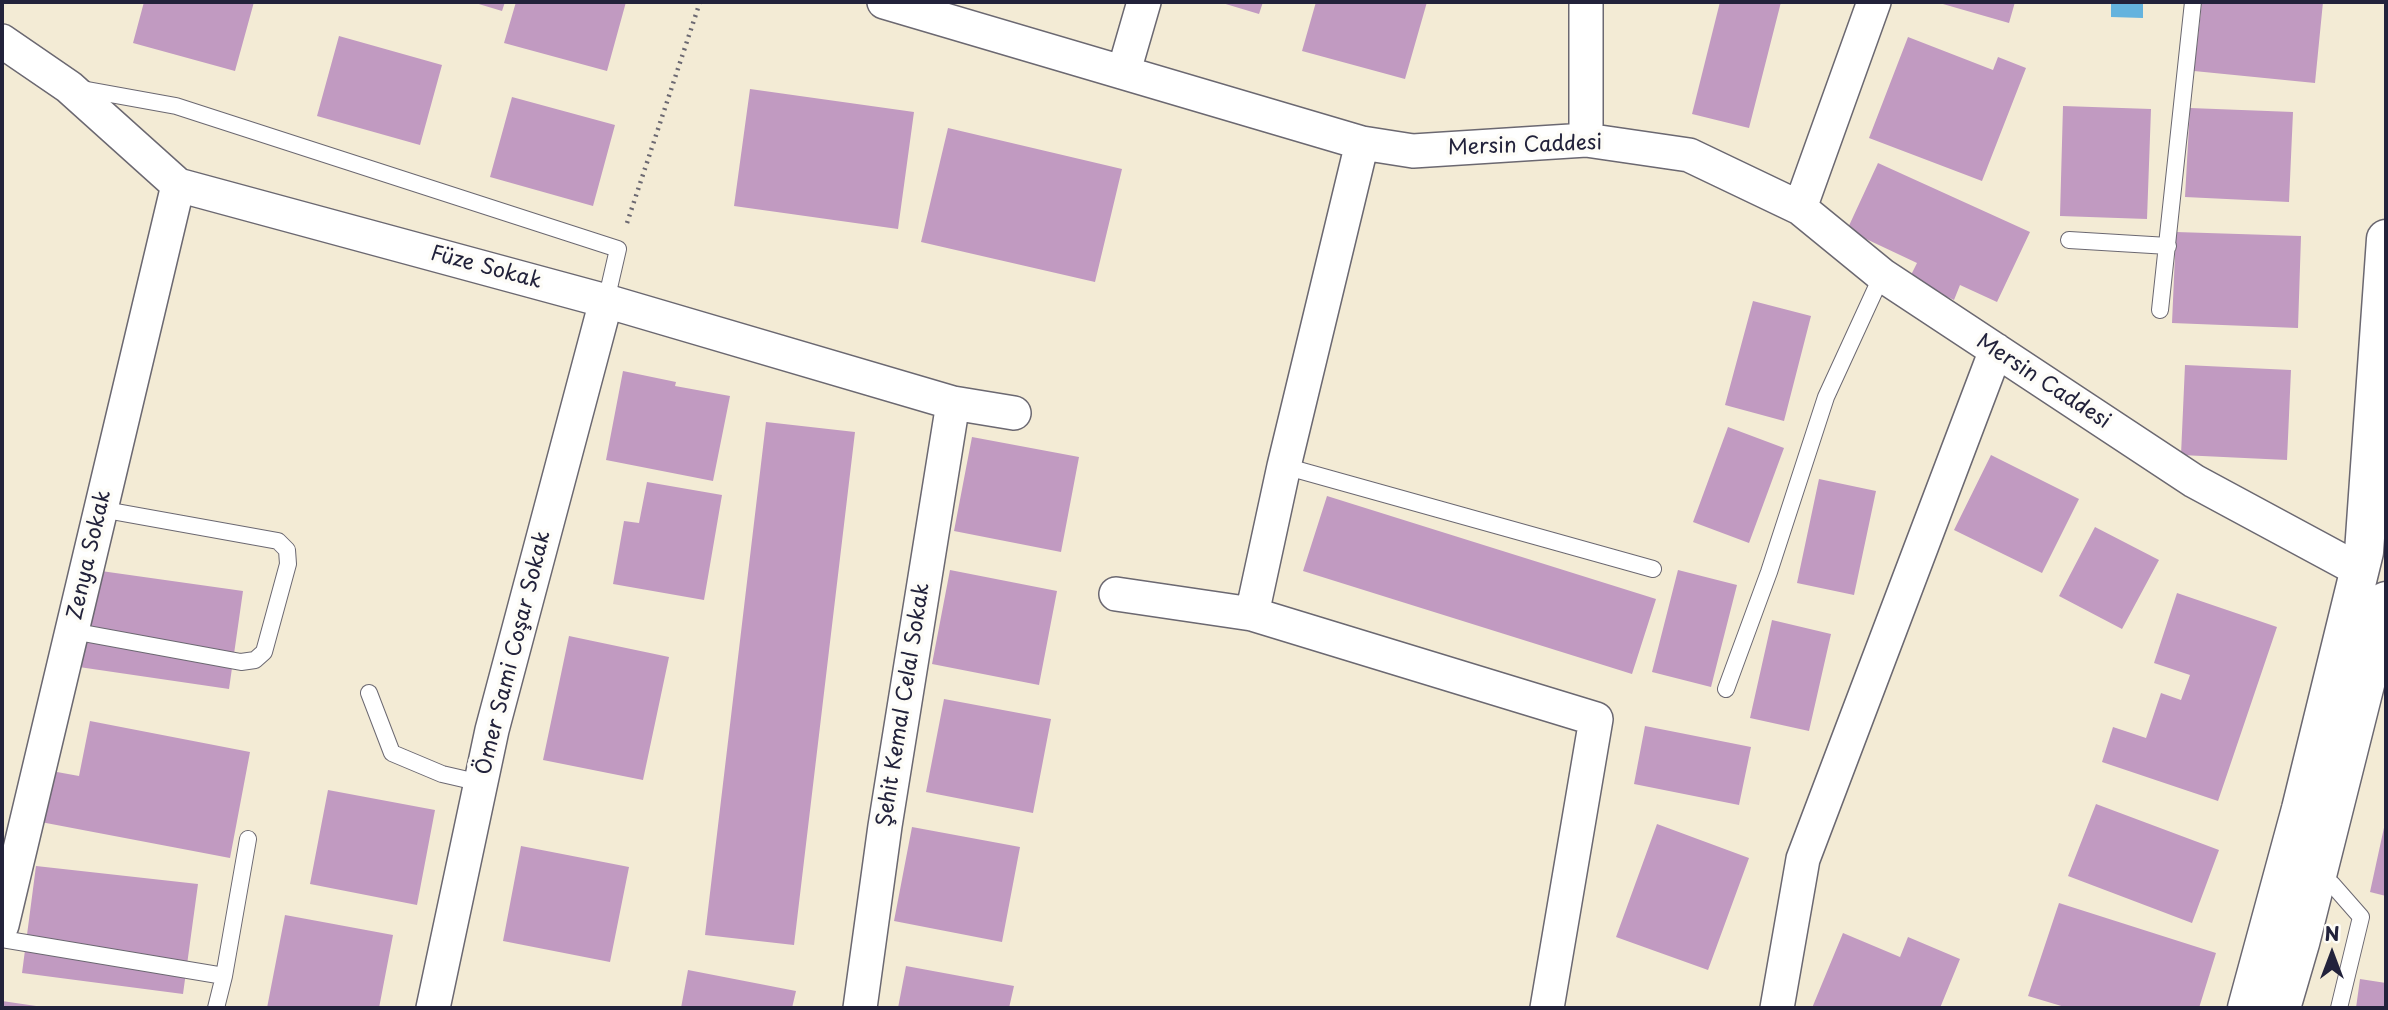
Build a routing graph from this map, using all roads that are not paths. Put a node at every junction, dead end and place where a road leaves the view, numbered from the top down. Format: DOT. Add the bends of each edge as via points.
graph roads {
  1 [pos="884,2"];
  2 [pos="1144,2"];
  3 [pos="1586,2"];
  4 [pos="1874,2"];
  5 [pos="2193,2"];
  6 [pos="2,41"];
  7 [pos="1124,71"];
  8 [pos="69,87"];
  9 [pos="1586,140"];
  10 [pos="1362,143"];
  11 [pos="178,185"];
  12 [pos="1800,208"];
  13 [pos="2386,239"];
  14 [pos="2069,240"];
  15 [pos="2168,246"];
  16 [pos="1882,275"];
  17 [pos="606,301"];
  18 [pos="2160,310"];
  19 [pos="1996,350"];
  20 [pos="953,403"];
  21 [pos="1014,414"];
  22 [pos="1284,466"];
  23 [pos="100,509"];
  24 [pos="1653,569"];
  25 [pos="2379,590"];
  26 [pos="1116,594"];
  27 [pos="1252,614"];
  28 [pos="72,632"];
  29 [pos="1726,688"];
  30 [pos="369,693"];
  31 [pos="481,783"];
  32 [pos="248,839"];
  33 [pos="2316,878"];
  34 [pos="2,925"];
  35 [pos="2,939"];
  36 [pos="224,976"];
  37 [pos="216,1008"];
  38 [pos="433,1008"];
  39 [pos="860,1008"];
  40 [pos="1547,1008"];
  41 [pos="1777,1008"];
  42 [pos="2247,1008"];
  43 [pos="2281,1008"];
  44 [pos="2339,1008"];
  1 -- 7 [label="street, Mersin Caddesi"];
  2 -- 7 [label="street"];
  3 -- 9 [label="street"];
  4 -- 12 [label="street"];
  5 -- 15 [label="lane"];
  6 -- 8 [label="street, Füze Sokak"];
  7 -- 10 [label="street, Mersin Caddesi"];
  8 -- 11 [label="street, Füze Sokak"];
  8 -- 17 [label="lane" via="176,106 618,249"];
  9 -- 10 [label="street, Mersin Caddesi" via="1413,150"];
  9 -- 12 [label="street, Mersin Caddesi" via="1689,155"];
  10 -- 22 [label="street"];
  11 -- 17 [label="street, Füze Sokak"];
  11 -- 23 [label="street, Zenya Sokak"];
  12 -- 16 [label="street, Mersin Caddesi"];
  13 -- 25 [label="street" via="2364,552"];
  14 -- 15 [label="lane"];
  15 -- 18 [label="lane"];
  16 -- 19 [label="street, Mersin Caddesi"];
  16 -- 29 [label="lane" via="1826,397"];
  17 -- 20 [label="street, Füze Sokak"];
  17 -- 31 [label="street, Ömer Sami Coşar Sokak"];
  19 -- 25 [label="street, Mersin Caddesi" via="2194,481"];
  19 -- 41 [label="street" via="1802,859"];
  20 -- 21 [label="street, Füze Sokak"];
  20 -- 39 [label="street, Şehit Kemal Celal Sokak"];
  22 -- 24 [label="lane"];
  22 -- 27 [label="street"];
  23 -- 28 [label="street, Zenya Sokak"];
  23 -- 28 [label="lane" via="278,541 286,550 288,564 264,652 255,660 242,662"];
  25 -- 33 [label="street"];
  25 -- 42 [label="street" via="2301,809"];
  26 -- 27 [label="street"];
  27 -- 40 [label="street" via="1596,719"];
  28 -- 34 [label="street, Zenya Sokak"];
  30 -- 31 [label="lane" via="391,753 442,774"];
  31 -- 38 [label="street, Ömer Sami Coşar Sokak"];
  32 -- 36 [label="lane"];
  33 -- 43 [label="street"];
  33 -- 44 [label="lane" via="2332,884 2361,917"];
  35 -- 36 [label="lane"];
  36 -- 37 [label="lane"];
}
